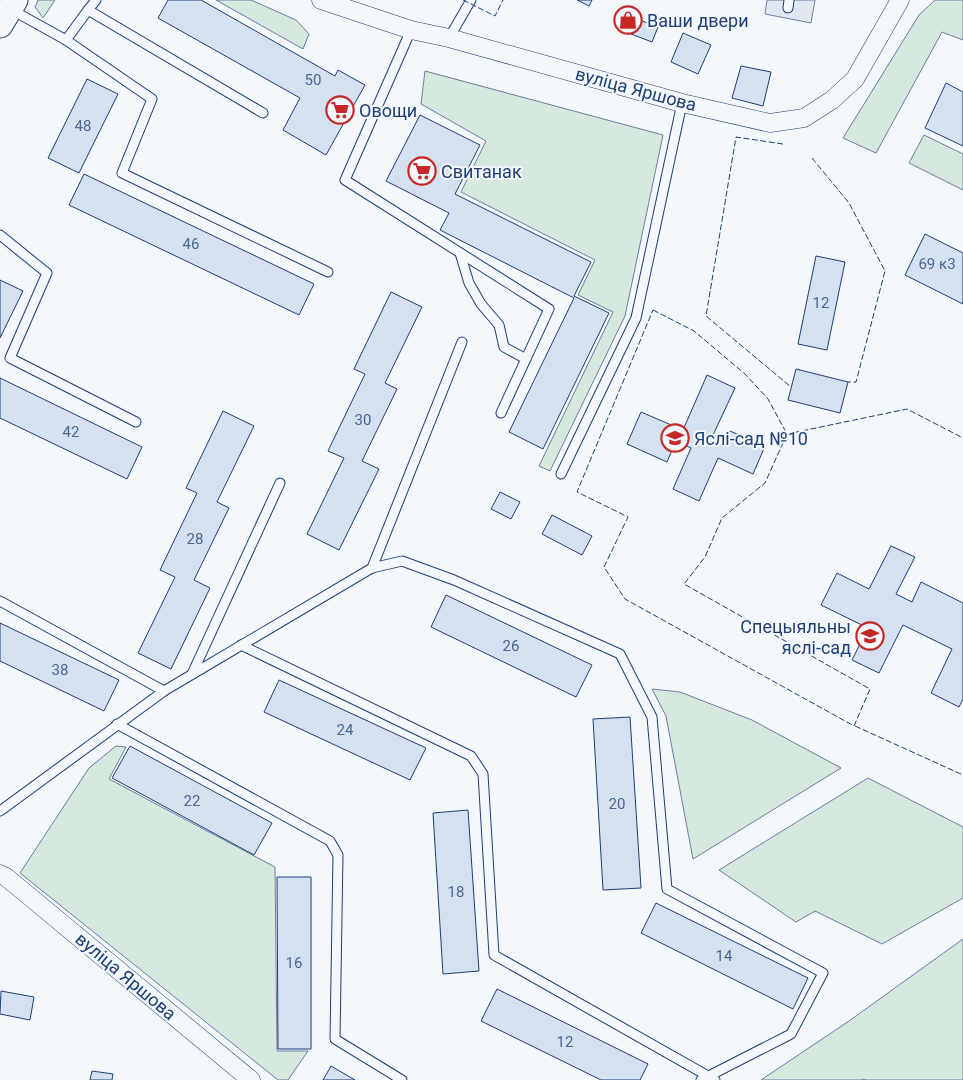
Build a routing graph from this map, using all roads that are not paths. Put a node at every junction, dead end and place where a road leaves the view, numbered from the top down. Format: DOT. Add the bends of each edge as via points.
graph roads {
  1 [pos="96,0"];
  2 [pos="321,0"];
  3 [pos="471,0"];
  4 [pos="900,0"];
  5 [pos="88,10"];
  6 [pos="8,11"];
  7 [pos="411,30"];
  8 [pos="449,38"];
  9 [pos="66,40"];
  10 [pos="682,103"];
  11 [pos="263,113"];
  12 [pos="0,235"];
  13 [pos="460,253"];
  14 [pos="328,272"];
  15 [pos="462,342"];
  16 [pos="526,359"];
  17 [pos="501,413"];
  18 [pos="136,422"];
  19 [pos="561,474"];
  20 [pos="280,483"];
  21 [pos="372,568"];
  22 [pos="0,601"];
  23 [pos="241,646"];
  24 [pos="192,674"];
  25 [pos="164,691"];
  26 [pos="117,724"];
  27 [pos="0,810"];
  28 [pos="0,874"];
  29 [pos="708,1079"];
  30 [pos="251,1080"];
  31 [pos="402,1080"];
  1 -- 5 [label="lane"];
  2 -- 7 [label="street, вуліца Яршова"];
  3 -- 8 [label="lane"];
  4 -- 10 [label="street, вуліца Яршова" via="855,79 832,100 804,118 770,123"];
  5 -- 9 [label="lane"];
  5 -- 11 [label="lane"];
  6 -- 9 [label="lane"];
  7 -- 8 [label="street, вуліца Яршова"];
  7 -- 13 [label="lane" via="345,180"];
  8 -- 10 [label="street, вуліца Яршова"];
  9 -- 14 [label="lane" via="152,99 122,172"];
  10 -- 19 [label="lane" via="636,318"];
  12 -- 18 [label="lane" via="47,273 10,358"];
  13 -- 16 [label="lane" via="469,283 499,325 504,347"];
  13 -- 16 [label="lane" via="549,310"];
  15 -- 21 [label="lane"];
  16 -- 17 [label="lane"];
  20 -- 24 [label="lane"];
  21 -- 23 [label="lane"];
  21 -- 29 [label="lane" via="402,561 454,580 620,654 652,717 667,889 823,973 791,1034"];
  22 -- 25 [label="lane"];
  23 -- 24 [label="lane"];
  23 -- 29 [label="lane" via="471,756 483,774 494,956"];
  24 -- 25 [label="lane"];
  25 -- 26 [label="lane"];
  26 -- 27 [label="lane"];
  26 -- 31 [label="lane" via="330,841 338,855 335,1039"];
  28 -- 30 [label="street, вуліца Яршова"];
}
